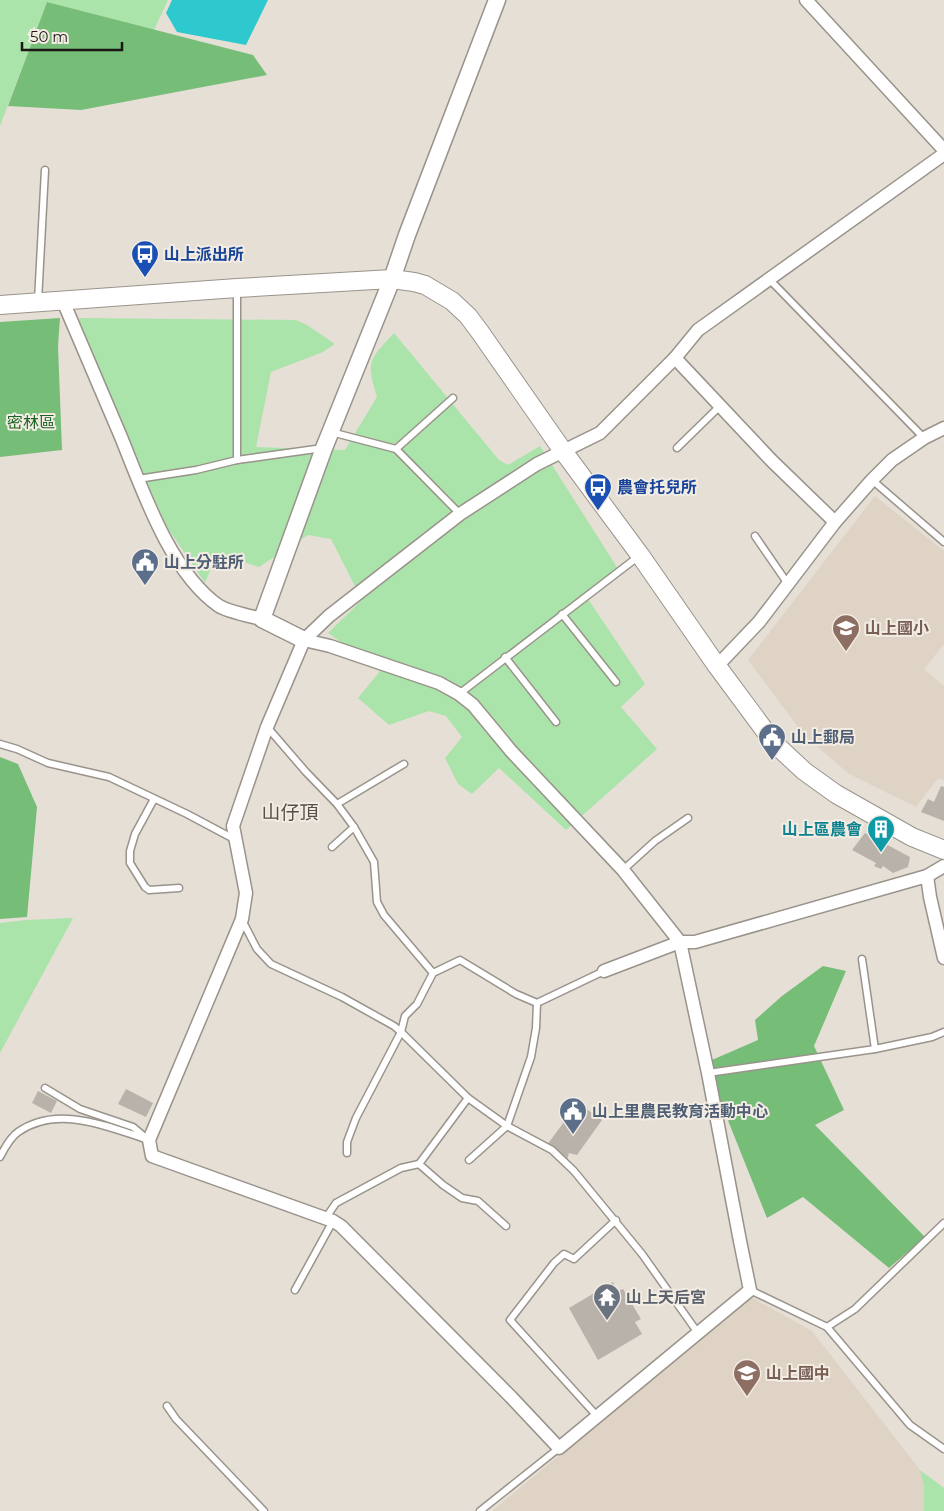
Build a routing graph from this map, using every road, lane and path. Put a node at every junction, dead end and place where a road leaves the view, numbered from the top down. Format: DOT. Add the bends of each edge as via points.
graph roads {
  1 [pos="497,0"];
  2 [pos="806,0"];
  3 [pos="944,150"];
  4 [pos="944,154"];
  5 [pos="45,170"];
  6 [pos="392,279"];
  7 [pos="769,279"];
  8 [pos="237,288"];
  9 [pos="63,301"];
  10 [pos="38,303"];
  11 [pos="0,305"];
  12 [pos="675,358"];
  13 [pos="453,398"];
  14 [pos="720,406"];
  15 [pos="944,428"];
  16 [pos="330,432"];
  17 [pos="924,438"];
  18 [pos="324,448"];
  19 [pos="677,448"];
  20 [pos="396,449"];
  21 [pos="563,451"];
  22 [pos="237,460"];
  23 [pos="138,479"];
  24 [pos="872,480"];
  25 [pos="460,514"];
  26 [pos="835,522"];
  27 [pos="755,536"];
  28 [pos="944,542"];
  29 [pos="640,555"];
  30 [pos="788,585"];
  31 [pos="562,614"];
  32 [pos="262,619"];
  33 [pos="304,640"];
  34 [pos="505,658"];
  35 [pos="717,666"];
  36 [pos="616,682"];
  37 [pos="459,694"];
  38 [pos="556,722"];
  39 [pos="267,726"];
  40 [pos="0,744"];
  41 [pos="404,764"];
  42 [pos="154,799"];
  43 [pos="337,804"];
  44 [pos="688,818"];
  45 [pos="354,827"];
  46 [pos="234,839"];
  47 [pos="332,847"];
  48 [pos="944,850"];
  49 [pos="944,866"];
  50 [pos="623,870"];
  51 [pos="928,876"];
  52 [pos="179,888"];
  53 [pos="242,919"];
  54 [pos="680,942"];
  55 [pos="944,958"];
  56 [pos="862,959"];
  57 [pos="604,971"];
  58 [pos="433,973"];
  59 [pos="537,1003"];
  60 [pos="401,1032"];
  61 [pos="944,1032"];
  62 [pos="875,1049"];
  63 [pos="708,1073"];
  64 [pos="45,1088"];
  65 [pos="468,1098"];
  66 [pos="507,1126"];
  67 [pos="149,1140"];
  68 [pos="347,1153"];
  69 [pos="0,1157"];
  70 [pos="470,1160"];
  71 [pos="419,1164"];
  72 [pos="329,1220"];
  73 [pos="616,1220"];
  74 [pos="944,1223"];
  75 [pos="506,1226"];
  76 [pos="295,1290"];
  77 [pos="750,1290"];
  78 [pos="827,1327"];
  79 [pos="698,1333"];
  80 [pos="167,1406"];
  81 [pos="597,1416"];
  82 [pos="559,1448"];
  83 [pos="944,1450"];
  84 [pos="264,1511"];
  85 [pos="480,1511"];
  1 -- 6 [label="street"];
  2 -- 3 [label="street"];
  4 -- 7 [label="street"];
  5 -- 10 [label="lane"];
  6 -- 8 [label="main road"];
  6 -- 16 [label="street"];
  6 -- 21 [label="main road" via="425,285 458,307 480,332"];
  7 -- 12 [label="street" via="698,330"];
  7 -- 17 [label="lane"];
  8 -- 9 [label="main road"];
  8 -- 22 [label="lane"];
  9 -- 10 [label="main road"];
  9 -- 23 [label="street"];
  10 -- 11 [label="main road"];
  12 -- 14 [label="street"];
  12 -- 21 [label="street" via="600,433"];
  13 -- 20 [label="lane"];
  14 -- 19 [label="lane"];
  14 -- 26 [label="street"];
  15 -- 17 [label="street"];
  16 -- 18 [label="street"];
  16 -- 20 [label="lane"];
  17 -- 24 [label="street" via="892,460"];
  18 -- 22 [label="lane"];
  18 -- 32 [label="street"];
  20 -- 25 [label="lane"];
  21 -- 25 [label="street"];
  21 -- 29 [label="main road"];
  22 -- 23 [label="lane"];
  23 -- 32 [label="street" via="179,564 199,589 220,607"];
  24 -- 26 [label="street"];
  24 -- 28 [label="lane"];
  25 -- 33 [label="street" via="328,616"];
  26 -- 30 [label="street"];
  27 -- 30 [label="lane"];
  29 -- 31 [label="lane"];
  29 -- 35 [label="main road"];
  30 -- 35 [label="street" via="759,622"];
  31 -- 34 [label="lane"];
  31 -- 36 [label="lane"];
  32 -- 33 [label="street"];
  33 -- 37 [label="street" via="438,683"];
  33 -- 39 [label="street"];
  34 -- 37 [label="lane"];
  34 -- 38 [label="lane"];
  35 -- 48 [label="main road" via="774,743 810,776 912,837"];
  37 -- 50 [label="street" via="473,705 511,751"];
  39 -- 43 [label="lane"];
  39 -- 46 [label="street" via="233,826"];
  40 -- 42 [label="lane" via="48,763 109,777"];
  41 -- 43 [label="lane"];
  42 -- 46 [label="lane"];
  42 -- 52 [label="lane" via="135,834 130,863 149,890"];
  43 -- 45 [label="lane"];
  44 -- 50 [label="lane" via="655,841"];
  45 -- 47 [label="lane"];
  45 -- 58 [label="lane" via="374,862 377,902"];
  46 -- 53 [label="street" via="246,894"];
  49 -- 51 [label="street"];
  50 -- 54 [label="street"];
  51 -- 54 [label="street" via="695,942"];
  51 -- 55 [label="street"];
  53 -- 60 [label="lane" via="257,949 271,964 342,997"];
  53 -- 67 [label="street"];
  54 -- 57 [label="street"];
  54 -- 63 [label="street"];
  56 -- 62 [label="lane"];
  57 -- 59 [label="lane"];
  58 -- 59 [label="lane" via="460,960"];
  58 -- 60 [label="lane" via="417,1004 405,1016"];
  59 -- 66 [label="lane" via="531,1057"];
  60 -- 65 [label="lane"];
  60 -- 68 [label="lane" via="356,1118 347,1142"];
  61 -- 62 [label="lane"];
  62 -- 63 [label="lane"];
  63 -- 77 [label="street"];
  64 -- 67 [label="lane" via="80,1109 133,1127"];
  65 -- 66 [label="lane"];
  65 -- 71 [label="lane"];
  66 -- 70 [label="lane"];
  66 -- 73 [label="lane" via="552,1150"];
  67 -- 69 [label="lane" via="68,1118 40,1122 17,1132"];
  67 -- 72 [label="street" via="152,1156"];
  71 -- 72 [label="lane" via="401,1168 336,1204"];
  71 -- 75 [label="lane" via="462,1198 478,1201"];
  72 -- 76 [label="lane"];
  72 -- 82 [label="street" via="341,1226"];
  73 -- 79 [label="lane"];
  73 -- 81 [label="lane" via="574,1259 564,1254 554,1263 510,1320"];
  74 -- 78 [label="lane" via="855,1309"];
  77 -- 78 [label="lane"];
  77 -- 79 [label="street"];
  78 -- 83 [label="lane" via="910,1425"];
  79 -- 81 [label="street"];
  80 -- 84 [label="lane"];
  81 -- 82 [label="street"];
  82 -- 85 [label="lane"];
}
